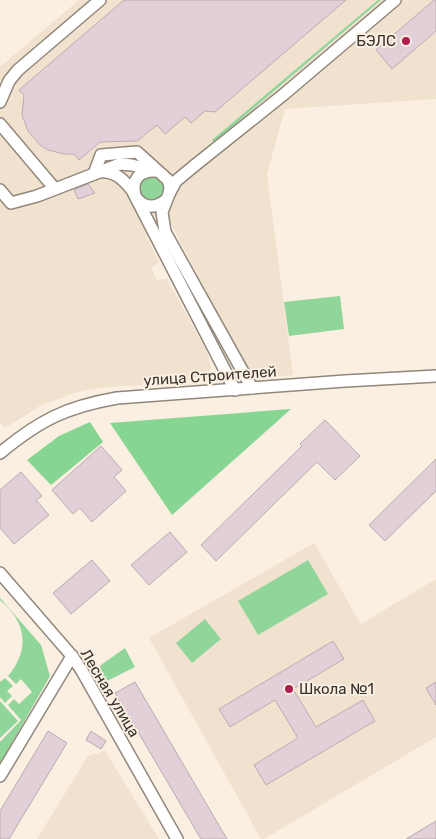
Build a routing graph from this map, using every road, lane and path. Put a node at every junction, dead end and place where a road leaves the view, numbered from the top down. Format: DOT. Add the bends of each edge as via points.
graph roads {
  1 [pos="100,0"];
  2 [pos="395,0"];
  3 [pos="0,102"];
  4 [pos="0,124"];
  5 [pos="157,171"];
  6 [pos="96,173"];
  7 [pos="56,189"];
  8 [pos="0,190"];
  9 [pos="135,197"];
  10 [pos="167,197"];
  11 [pos="436,376"];
  12 [pos="252,388"];
  13 [pos="235,390"];
  14 [pos="0,453"];
  15 [pos="0,574"];
  16 [pos="72,656"];
  17 [pos="0,776"];
  18 [pos="177,839"];
  1 -- 3 [label="street" via="18,70"];
  2 -- 10 [label="street" via="176,181"];
  4 -- 7 [label="street"];
  5 -- 6 [label="street" via="125,164"];
  5 -- 9 [label="street" via="143,172 137,177 133,190"];
  5 -- 10 [label="street" via="168,180"];
  6 -- 7 [label="street"];
  6 -- 9 [label="street" via="108,172 119,176"];
  7 -- 8 [label="street" via="11,203"];
  9 -- 10 [label="street" via="146,206 160,205"];
  9 -- 13 [label="street"];
  10 -- 12 [label="street" via="162,212 166,232"];
  11 -- 12 [label="street, улица Строителей"];
  12 -- 13 [label="street, улица Строителей"];
  13 -- 14 [label="street, улица Строителей" via="117,398 80,406 32,428"];
  15 -- 16 [label="street, Лесная улица"];
  16 -- 17 [label="street"];
  16 -- 18 [label="street, Лесная улица"];
}
